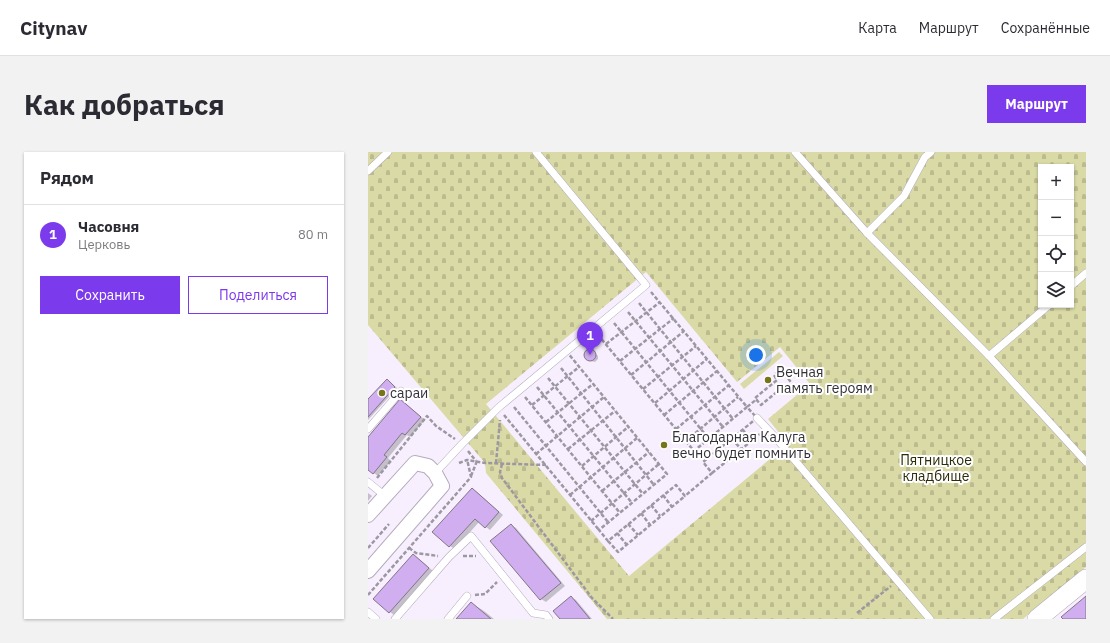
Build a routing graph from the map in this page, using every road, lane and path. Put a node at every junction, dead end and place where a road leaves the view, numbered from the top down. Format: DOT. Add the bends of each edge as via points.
graph roads {
  1 [pos="388,152"];
  2 [pos="536,152"];
  3 [pos="795,152"];
  4 [pos="931,152"];
  5 [pos="368,171"];
  6 [pos="867,233"];
  7 [pos="1086,273"];
  8 [pos="1074,283"];
  9 [pos="646,285"];
  10 [pos="633,296"];
  11 [pos="660,302"];
  12 [pos="623,305"];
  13 [pos="1045,308"];
  14 [pos="646,312"];
  15 [pos="609,316"];
  16 [pos="674,318"];
  17 [pos="636,321"];
  18 [pos="660,329"];
  19 [pos="684,331"];
  20 [pos="622,332"];
  21 [pos="650,338"];
  22 [pos="671,342"];
  23 [pos="606,344"];
  24 [pos="696,346"];
  25 [pos="636,349"];
  26 [pos="660,351"];
  27 [pos="989,356"];
  28 [pos="683,357"];
  29 [pos="707,359"];
  30 [pos="555,360"];
  31 [pos="620,362"];
  32 [pos="646,362"];
  33 [pos="672,365"];
  34 [pos="579,367"];
  35 [pos="694,370"];
  36 [pos="717,370"];
  37 [pos="542,371"];
  38 [pos="631,375"];
  39 [pos="567,376"];
  40 [pos="658,377"];
  41 [pos="683,379"];
  42 [pos="531,380"];
  43 [pos="703,382"];
  44 [pos="593,384"];
  45 [pos="729,385"];
  46 [pos="554,386"];
  47 [pos="643,389"];
  48 [pos="520,390"];
  49 [pos="401,391"];
  50 [pos="670,391"];
  51 [pos="693,391"];
  52 [pos="581,393"];
  53 [pos="543,395"];
  54 [pos="715,396"];
  55 [pos="738,396"];
  56 [pos="604,397"];
  57 [pos="757,399"];
  58 [pos="508,400"];
  59 [pos="680,402"];
  60 [pos="568,403"];
  61 [pos="655,403"];
  62 [pos="532,405"];
  63 [pos="705,405"];
  64 [pos="592,407"];
  65 [pos="747,407"];
  66 [pos="725,408"];
  67 [pos="615,411"];
  68 [pos="558,412"];
  69 [pos="664,415"];
  70 [pos="691,416"];
  71 [pos="580,417"];
  72 [pos="714,417"];
  73 [pos="757,418"];
  74 [pos="733,419"];
  75 [pos="603,421"];
  76 [pos="546,422"];
  77 [pos="569,426"];
  78 [pos="628,427"];
  79 [pos="723,427"];
  80 [pos="701,428"];
  81 [pos="766,428"];
  82 [pos="676,429"];
  83 [pos="368,430"];
  84 [pos="742,430"];
  85 [pos="591,431"];
  86 [pos="557,436"];
  87 [pos="616,437"];
  88 [pos="637,438"];
  89 [pos="710,438"];
  90 [pos="732,439"];
  91 [pos="580,440"];
  92 [pos="686,441"];
  93 [pos="751,441"];
  94 [pos="462,444"];
  95 [pos="546,446"];
  96 [pos="604,447"];
  97 [pos="568,449"];
  98 [pos="625,449"];
  99 [pos="741,449"];
  100 [pos="719,450"];
  101 [pos="648,452"];
  102 [pos="536,454"];
  103 [pos="594,456"];
  104 [pos="614,459"];
  105 [pos="728,460"];
  106 [pos="636,462"];
  107 [pos="1086,462"];
  108 [pos="496,463"];
  109 [pos="502,464"];
  110 [pos="659,464"];
  111 [pos="546,466"];
  112 [pos="582,466"];
  113 [pos="603,468"];
  114 [pos="624,472"];
  115 [pos="435,473"];
  116 [pos="712,473"];
  117 [pos="646,475"];
  118 [pos="471,477"];
  119 [pos="591,478"];
  120 [pos="614,481"];
  121 [pos="370,484"];
  122 [pos="634,484"];
  123 [pos="654,485"];
  124 [pos="580,488"];
  125 [pos="602,491"];
  126 [pos="624,493"];
  127 [pos="642,494"];
  128 [pos="570,495"];
  129 [pos="663,495"];
  130 [pos="385,496"];
  131 [pos="685,496"];
  132 [pos="632,503"];
  133 [pos="612,504"];
  134 [pos="651,505"];
  135 [pos="672,507"];
  136 [pos="601,513"];
  137 [pos="620,513"];
  138 [pos="641,513"];
  139 [pos="368,515"];
  140 [pos="660,516"];
  141 [pos="592,521"];
  142 [pos="608,522"];
  143 [pos="628,524"];
  144 [pos="650,525"];
  145 [pos="599,530"];
  146 [pos="617,533"];
  147 [pos="638,535"];
  148 [pos="608,541"];
  149 [pos="627,545"];
  150 [pos="1086,547"];
  151 [pos="368,571"];
  152 [pos="504,576"];
  153 [pos="1086,579"];
  154 [pos="897,580"];
  155 [pos="467,596"];
  156 [pos="368,612"];
  157 [pos="532,613"];
  158 [pos="857,613"];
  159 [pos="376,619"];
  160 [pos="395,619"];
  161 [pos="448,619"];
  162 [pos="527,619"];
  163 [pos="549,619"];
  164 [pos="613,619"];
  165 [pos="930,619"];
  166 [pos="994,619"];
  167 [pos="1037,619"];
  1 -- 5 [label="lane"];
  2 -- 9 [label="lane"];
  3 -- 6 [label="lane"];
  4 -- 6 [label="lane" via="925,157 904,196"];
  6 -- 27 [label="lane"];
  7 -- 8 [label="lane"];
  9 -- 10 [label="lane"];
  9 -- 11 [label="path"];
  10 -- 12 [label="lane"];
  10 -- 14 [label="path"];
  11 -- 14 [label="path"];
  11 -- 16 [label="path"];
  12 -- 15 [label="lane"];
  12 -- 17 [label="path"];
  13 -- 27 [label="lane"];
  14 -- 17 [label="path"];
  14 -- 18 [label="path"];
  15 -- 20 [label="path"];
  15 -- 30 [label="lane"];
  16 -- 18 [label="path"];
  16 -- 19 [label="path"];
  17 -- 20 [label="path"];
  17 -- 21 [label="path"];
  18 -- 21 [label="path"];
  18 -- 22 [label="path"];
  19 -- 22 [label="path"];
  19 -- 24 [label="path"];
  20 -- 23 [label="path"];
  20 -- 25 [label="path"];
  21 -- 25 [label="path"];
  21 -- 26 [label="path"];
  22 -- 26 [label="path"];
  22 -- 28 [label="path"];
  23 -- 31 [label="path"];
  23 -- 34 [label="path" via="594,330 567,352"];
  24 -- 28 [label="path"];
  24 -- 29 [label="path"];
  25 -- 31 [label="path"];
  25 -- 32 [label="path"];
  26 -- 32 [label="path"];
  26 -- 33 [label="path"];
  27 -- 107 [label="lane"];
  28 -- 33 [label="path"];
  28 -- 35 [label="path"];
  29 -- 35 [label="path"];
  29 -- 36 [label="path"];
  30 -- 37 [label="lane"];
  30 -- 39 [label="path"];
  31 -- 38 [label="path"];
  32 -- 38 [label="path"];
  32 -- 40 [label="path"];
  33 -- 40 [label="path"];
  33 -- 41 [label="path"];
  34 -- 39 [label="path"];
  34 -- 44 [label="path"];
  35 -- 41 [label="path"];
  35 -- 43 [label="path"];
  36 -- 43 [label="path"];
  36 -- 45 [label="path"];
  37 -- 42 [label="lane"];
  37 -- 46 [label="path"];
  38 -- 47 [label="path"];
  39 -- 46 [label="path"];
  39 -- 52 [label="path"];
  40 -- 47 [label="path"];
  40 -- 50 [label="path"];
  41 -- 50 [label="path"];
  41 -- 51 [label="path"];
  42 -- 48 [label="lane"];
  42 -- 53 [label="path"];
  43 -- 51 [label="path"];
  43 -- 54 [label="path"];
  44 -- 52 [label="path"];
  44 -- 56 [label="path"];
  45 -- 54 [label="path"];
  45 -- 55 [label="path"];
  46 -- 53 [label="path"];
  46 -- 60 [label="path"];
  47 -- 61 [label="path"];
  48 -- 58 [label="lane"];
  48 -- 62 [label="path"];
  49 -- 83 [label="lane"];
  50 -- 59 [label="path"];
  50 -- 61 [label="path"];
  51 -- 59 [label="path"];
  51 -- 63 [label="path"];
  52 -- 60 [label="path"];
  52 -- 64 [label="path"];
  53 -- 62 [label="path"];
  53 -- 68 [label="path"];
  54 -- 63 [label="path"];
  54 -- 66 [label="path"];
  55 -- 65 [label="path"];
  55 -- 66 [label="path"];
  56 -- 64 [label="path"];
  56 -- 67 [label="path"];
  57 -- 57 [label="path" via="761,405 784,386 787,390 794,385 781,370 774,376 777,380 755,398"];
  57 -- 65 [label="path"];
  58 -- 94 [label="lane"];
  58 -- 95 [label="path"];
  59 -- 69 [label="path"];
  59 -- 70 [label="path"];
  60 -- 68 [label="path"];
  60 -- 71 [label="path"];
  61 -- 69 [label="path"];
  62 -- 76 [label="path"];
  63 -- 70 [label="path"];
  63 -- 72 [label="path"];
  64 -- 71 [label="path"];
  64 -- 75 [label="path"];
  65 -- 73 [label="path"];
  65 -- 74 [label="path"];
  66 -- 72 [label="path"];
  66 -- 74 [label="path"];
  67 -- 75 [label="path"];
  67 -- 78 [label="path"];
  68 -- 76 [label="path"];
  68 -- 77 [label="path"];
  69 -- 82 [label="path"];
  70 -- 80 [label="path"];
  70 -- 82 [label="path"];
  71 -- 77 [label="path"];
  71 -- 85 [label="path"];
  72 -- 79 [label="path"];
  72 -- 80 [label="path"];
  73 -- 81 [label="lane"];
  73 -- 84 [label="path"];
  74 -- 79 [label="path"];
  75 -- 85 [label="path"];
  75 -- 87 [label="path"];
  76 -- 86 [label="path"];
  77 -- 86 [label="path"];
  77 -- 91 [label="path"];
  78 -- 87 [label="path"];
  78 -- 88 [label="path"];
  79 -- 89 [label="path"];
  80 -- 89 [label="path"];
  80 -- 92 [label="path"];
  81 -- 93 [label="path"];
  81 -- 154 [label="lane"];
  82 -- 92 [label="path"];
  84 -- 90 [label="path"];
  84 -- 93 [label="path"];
  85 -- 91 [label="path"];
  85 -- 96 [label="path"];
  86 -- 95 [label="path"];
  86 -- 97 [label="path"];
  87 -- 96 [label="path"];
  87 -- 98 [label="path"];
  88 -- 98 [label="path"];
  88 -- 101 [label="path"];
  89 -- 92 [label="path" via="694,451"];
  90 -- 99 [label="path"];
  90 -- 100 [label="path"];
  91 -- 97 [label="path"];
  91 -- 103 [label="path"];
  93 -- 99 [label="path"];
  94 -- 115 [label="lane"];
  94 -- 121 [label="path" via="436,426 427,416"];
  95 -- 102 [label="path"];
  95 -- 124 [label="path"];
  96 -- 103 [label="path"];
  96 -- 104 [label="path"];
  97 -- 112 [label="path"];
  98 -- 104 [label="path"];
  98 -- 106 [label="path"];
  99 -- 105 [label="path"];
  100 -- 105 [label="path"];
  100 -- 116 [label="path" via="704,462"];
  101 -- 106 [label="path"];
  101 -- 110 [label="path"];
  102 -- 108 [label="path" via="501,412"];
  102 -- 111 [label="path"];
  103 -- 112 [label="path"];
  103 -- 113 [label="path"];
  104 -- 113 [label="path"];
  104 -- 114 [label="path"];
  105 -- 116 [label="path"];
  106 -- 114 [label="path"];
  106 -- 117 [label="path"];
  108 -- 109 [label="path"];
  108 -- 118 [label="path" via="477,461"];
  109 -- 111 [label="path"];
  109 -- 164 [label="path" via="502,478 592,598"];
  110 -- 117 [label="path"];
  110 -- 123 [label="path" via="667,474"];
  111 -- 128 [label="path"];
  112 -- 119 [label="path"];
  113 -- 119 [label="path"];
  113 -- 120 [label="path"];
  114 -- 120 [label="path"];
  114 -- 122 [label="path"];
  115 -- 130 [label="street" via="428,466 415,463"];
  115 -- 151 [label="street" via="442,486"];
  116 -- 131 [label="path"];
  117 -- 122 [label="path"];
  117 -- 123 [label="path"];
  119 -- 124 [label="path"];
  119 -- 125 [label="path"];
  120 -- 125 [label="path"];
  120 -- 126 [label="path"];
  121 -- 130 [label="lane"];
  122 -- 126 [label="path"];
  122 -- 127 [label="path"];
  123 -- 127 [label="path"];
  124 -- 128 [label="path"];
  124 -- 136 [label="path"];
  125 -- 133 [label="path"];
  126 -- 132 [label="path"];
  126 -- 133 [label="path"];
  127 -- 132 [label="path"];
  128 -- 141 [label="path"];
  129 -- 131 [label="path" via="676,484"];
  129 -- 134 [label="path"];
  129 -- 135 [label="path"];
  130 -- 139 [label="street"];
  131 -- 135 [label="path"];
  132 -- 137 [label="path"];
  133 -- 136 [label="path"];
  133 -- 137 [label="path"];
  134 -- 138 [label="path"];
  134 -- 140 [label="path"];
  135 -- 140 [label="path"];
  136 -- 141 [label="path"];
  136 -- 142 [label="path"];
  137 -- 142 [label="path"];
  138 -- 143 [label="path"];
  138 -- 144 [label="path"];
  140 -- 144 [label="path"];
  141 -- 145 [label="path"];
  142 -- 145 [label="path"];
  143 -- 146 [label="path"];
  143 -- 147 [label="path"];
  144 -- 147 [label="path"];
  145 -- 148 [label="path"];
  146 -- 148 [label="path"];
  146 -- 149 [label="path"];
  147 -- 149 [label="path"];
  148 -- 149 [label="path" via="618,552"];
  150 -- 166 [label="lane"];
  152 -- 155 [label="path" via="485,594"];
  152 -- 157 [label="lane"];
  152 -- 160 [label="lane" via="471,536 449,557"];
  153 -- 167 [label="street"];
  154 -- 158 [label="path"];
  154 -- 165 [label="lane"];
  155 -- 161 [label="lane"];
  156 -- 159 [label="lane"];
  157 -- 162 [label="lane"];
  157 -- 163 [label="lane" via="546,615"];
}
